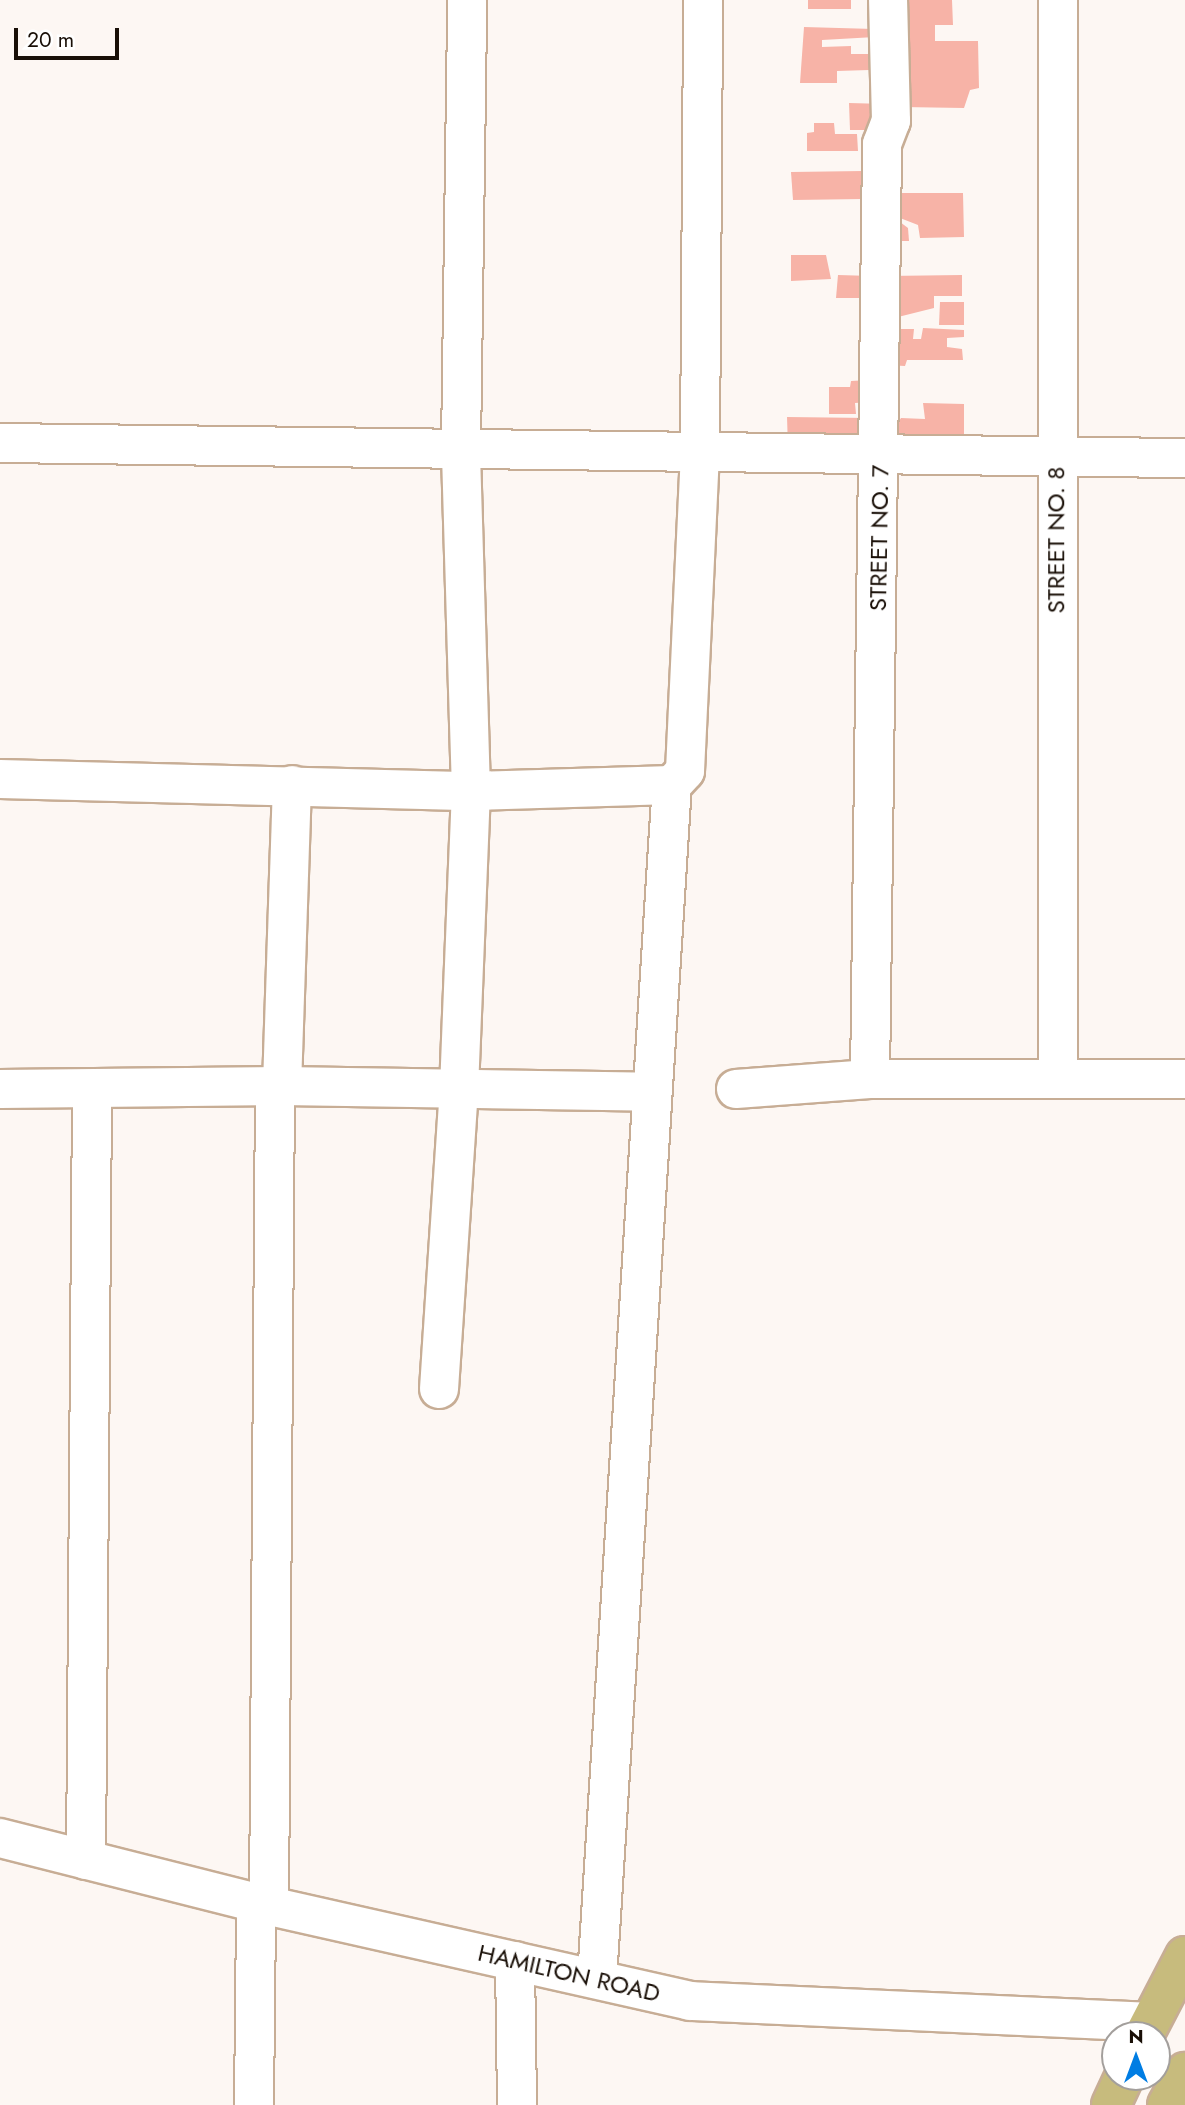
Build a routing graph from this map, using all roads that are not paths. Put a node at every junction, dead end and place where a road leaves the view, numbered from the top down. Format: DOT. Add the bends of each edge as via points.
graph roads {
  1 [pos="467,0"];
  2 [pos="703,0"];
  3 [pos="888,0"];
  4 [pos="1058,0"];
  5 [pos="0,443"];
  6 [pos="461,447"];
  7 [pos="700,450"];
  8 [pos="880,456"];
  9 [pos="1056,456"];
  10 [pos="1185,458"];
  11 [pos="0,779"];
  12 [pos="292,785"];
  13 [pos="672,785"];
  14 [pos="471,791"];
  15 [pos="870,1079"];
  16 [pos="1058,1079"];
  17 [pos="1185,1079"];
  18 [pos="278,1087"];
  19 [pos="0,1089"];
  20 [pos="92,1089"];
  21 [pos="459,1089"];
  22 [pos="736,1089"];
  23 [pos="652,1091"];
  24 [pos="439,1389"];
  25 [pos="0,1838"];
  26 [pos="86,1860"];
  27 [pos="263,1904"];
  28 [pos="1185,1956"];
  29 [pos="515,1961"];
  30 [pos="597,1979"];
  31 [pos="1151,2021"];
  32 [pos="1101,2025"];
  33 [pos="1185,2072"];
  34 [pos="254,2105"];
  35 [pos="517,2105"];
  36 [pos="1167,2105"];
  1 -- 6 [label="street"];
  2 -- 7 [label="street"];
  3 -- 8 [label="street, STREET NO. 7" via="891,121 882,144"];
  4 -- 9 [label="street, STREET NO. 8"];
  5 -- 6 [label="street"];
  6 -- 7 [label="street"];
  6 -- 14 [label="street"];
  7 -- 8 [label="street"];
  7 -- 13 [label="street" via="685,771"];
  8 -- 9 [label="street"];
  8 -- 15 [label="street, STREET NO. 7"];
  9 -- 10 [label="street"];
  9 -- 16 [label="street, STREET NO. 8"];
  11 -- 12 [label="street"];
  12 -- 14 [label="street"];
  12 -- 18 [label="street"];
  13 -- 14 [label="street"];
  13 -- 23 [label="street"];
  14 -- 21 [label="street"];
  15 -- 16 [label="street"];
  15 -- 22 [label="street"];
  16 -- 17 [label="street"];
  18 -- 20 [label="street"];
  18 -- 21 [label="street"];
  18 -- 27 [label="street"];
  19 -- 20 [label="street"];
  20 -- 26 [label="street"];
  21 -- 23 [label="street"];
  21 -- 24 [label="street"];
  23 -- 30 [label="street"];
  25 -- 26 [label="street, HAMILTON ROAD"];
  26 -- 27 [label="street, HAMILTON ROAD"];
  27 -- 29 [label="street, HAMILTON ROAD"];
  27 -- 34 [label="street"];
  28 -- 31 [label="main road"];
  29 -- 30 [label="street, HAMILTON ROAD"];
  29 -- 35 [label="street"];
  30 -- 32 [label="street, HAMILTON ROAD" via="690,2001"];
  33 -- 36 [label="main road"];
}
